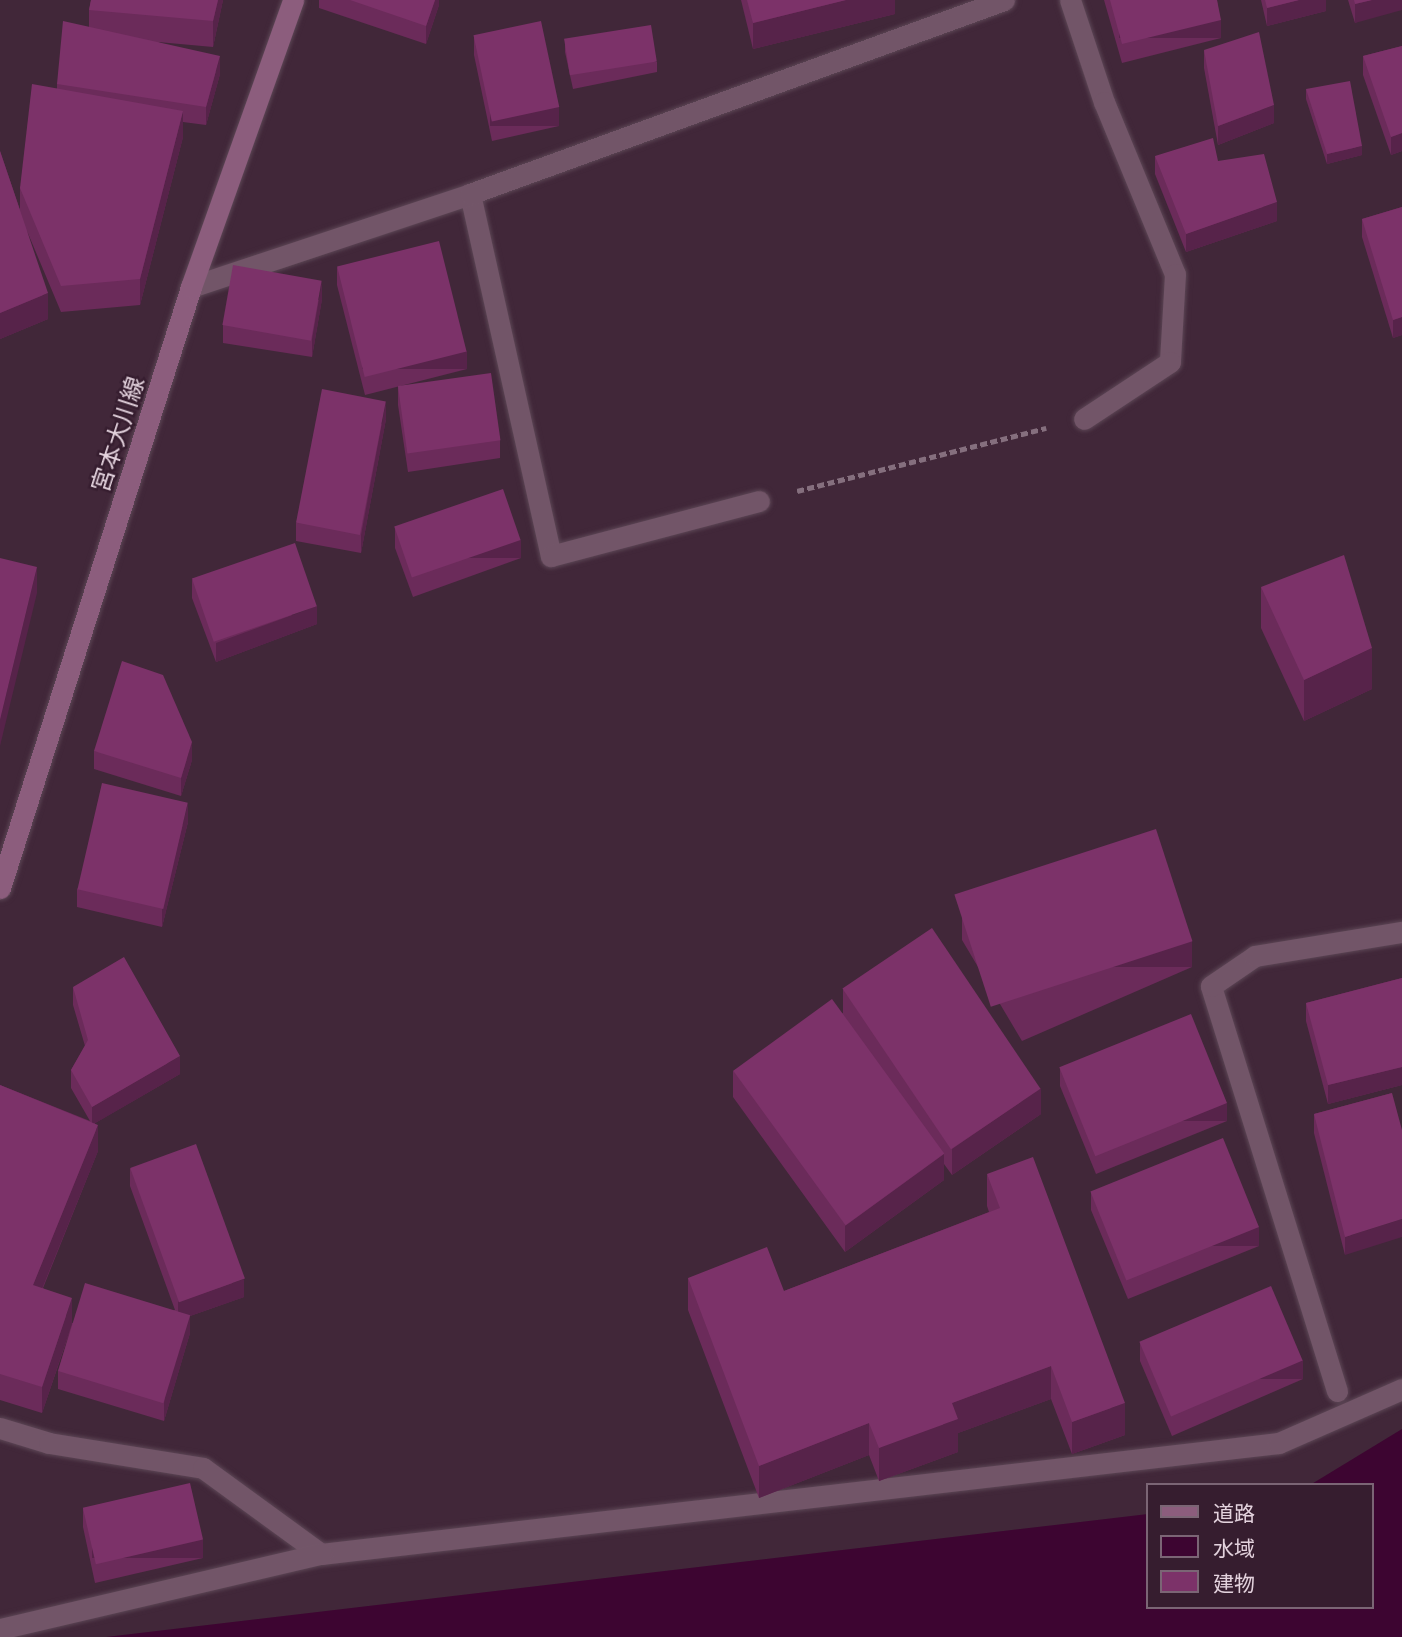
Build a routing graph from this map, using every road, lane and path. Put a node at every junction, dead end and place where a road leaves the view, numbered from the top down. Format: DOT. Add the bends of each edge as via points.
graph roads {
  1 [pos="293,0"];
  2 [pos="1004,0"];
  3 [pos="1070,0"];
  4 [pos="470,194"];
  5 [pos="191,287"];
  6 [pos="1084,419"];
  7 [pos="759,500"];
  8 [pos="0,888"];
  9 [pos="1402,932"];
  10 [pos="1402,1389"];
  11 [pos="1337,1391"];
  12 [pos="0,1428"];
  13 [pos="321,1554"];
  14 [pos="0,1629"];
  1 -- 5 [label="main road, 宮本大川線"];
  2 -- 4 [label="street"];
  3 -- 6 [label="street" via="1104,102 1175,274 1170,362"];
  4 -- 5 [label="street"];
  4 -- 7 [label="street" via="551,556"];
  5 -- 8 [label="main road, 宮本大川線"];
  6 -- 7 [label="path"];
  9 -- 11 [label="street" via="1255,956 1211,986"];
  10 -- 13 [label="street" via="1279,1443"];
  12 -- 13 [label="street" via="49,1443 203,1468"];
  13 -- 14 [label="street"];
}
